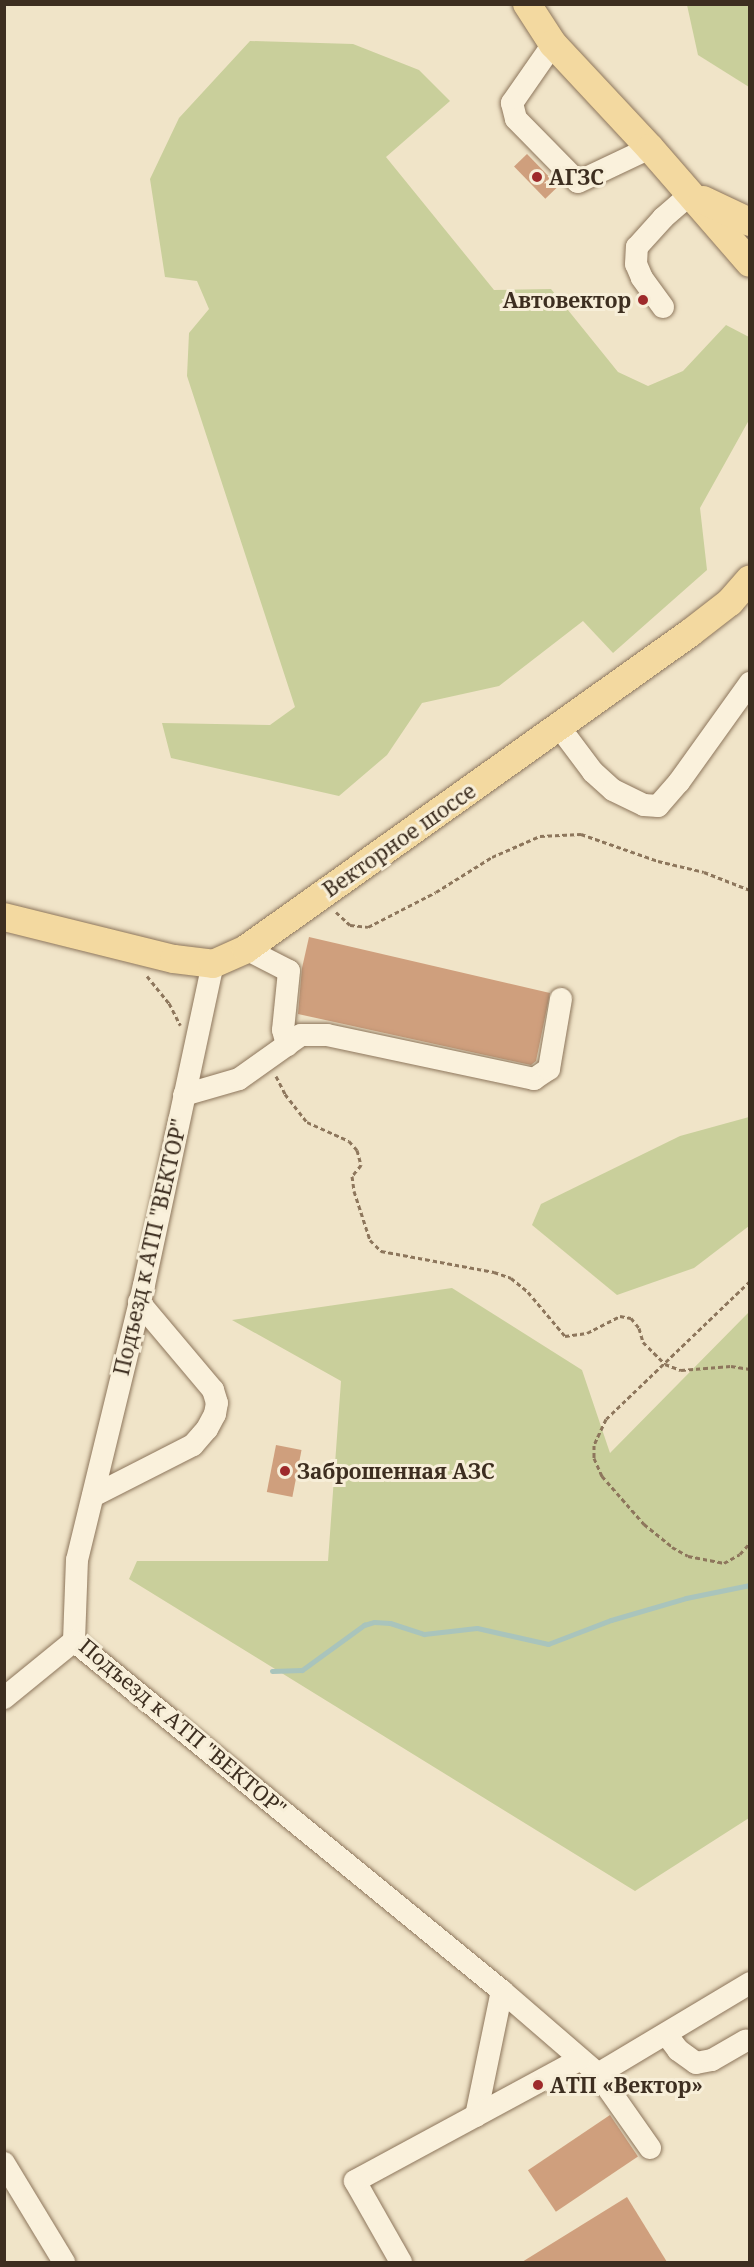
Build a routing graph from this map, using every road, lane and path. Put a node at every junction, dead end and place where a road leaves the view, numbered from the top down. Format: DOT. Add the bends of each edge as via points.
graph roads {
  1 [pos="527,4"];
  2 [pos="553,44"];
  3 [pos="650,148"];
  4 [pos="691,194"];
  5 [pos="750,222"];
  6 [pos="750,263"];
  7 [pos="663,307"];
  8 [pos="750,579"];
  9 [pos="750,683"];
  10 [pos="560,728"];
  11 [pos="750,890"];
  12 [pos="326,891"];
  13 [pos="4,917"];
  14 [pos="246,950"];
  15 [pos="213,964"];
  16 [pos="145,974"];
  17 [pos="561,999"];
  18 [pos="181,1029"];
  19 [pos="287,1045"];
  20 [pos="267,1059"];
  21 [pos="184,1095"];
  22 [pos="750,1281"];
  23 [pos="139,1302"];
  24 [pos="665,1364"];
  25 [pos="750,1370"];
  26 [pos="93,1496"];
  27 [pos="750,1542"];
  28 [pos="75,1641"];
  29 [pos="4,1698"];
  30 [pos="750,1983"];
  31 [pos="502,1991"];
  32 [pos="666,2034"];
  33 [pos="746,2040"];
  34 [pos="579,2060"];
  35 [pos="598,2074"];
  36 [pos="476,2116"];
  37 [pos="650,2148"];
  38 [pos="4,2163"];
  39 [pos="64,2262"];
  40 [pos="401,2262"];
  1 -- 2 [label="main road"];
  2 -- 3 [label="main road"];
  2 -- 3 [label="street" via="512,103 516,119 578,182"];
  3 -- 4 [label="main road"];
  4 -- 5 [label="main road"];
  4 -- 6 [label="main road"];
  4 -- 7 [label="street" via="637,247 636,264 642,278"];
  8 -- 10 [label="main road, Векторное шоссе" via="730,602"];
  9 -- 10 [label="street" via="658,806 644,805 613,790 593,772"];
  10 -- 12 [label="main road, Векторное шоссе"];
  11 -- 12 [label="path" via="580,834 540,836 492,857 368,927 350,925 337,914"];
  12 -- 14 [label="main road, Векторное шоссе"];
  13 -- 15 [label="main road" via="174,959"];
  14 -- 15 [label="main road, Векторное шоссе"];
  14 -- 19 [label="street" via="289,971 283,1030"];
  15 -- 21 [label="street, Подъезд к АТП \"ВЕКТОР\""];
  16 -- 18 [label="path" via="170,1003"];
  17 -- 19 [label="street" via="549,1069 534,1079 327,1035 301,1035"];
  19 -- 20 [label="street"];
  20 -- 21 [label="street" via="239,1079"];
  20 -- 24 [label="path" via="285,1094 307,1122 349,1141 357,1150 361,1165 352,1176 354,1191 370,1240 381,1251 511,1278 565,1336 586,1333 620,1316 630,1318 639,1328 643,1342"];
  21 -- 23 [label="street, Подъезд к АТП \"ВЕКТОР\""];
  22 -- 24 [label="path"];
  23 -- 26 [label="street, Подъезд к АТП \"ВЕКТОР\""];
  23 -- 26 [label="street" via="213,1390 215,1414 193,1444"];
  24 -- 25 [label="path" via="681,1370 732,1366"];
  24 -- 27 [label="path" via="606,1419 594,1445 597,1468 644,1524 688,1556 724,1563 740,1554"];
  26 -- 28 [label="street, Подъезд к АТП \"ВЕКТОР\"" via="77,1560"];
  28 -- 29 [label="street"];
  28 -- 31 [label="street, Подъезд к АТП \"ВЕКТОР\""];
  30 -- 32 [label="street"];
  31 -- 34 [label="street, Подъезд к АТП \"ВЕКТОР\""];
  31 -- 36 [label="street"];
  32 -- 33 [label="street" via="678,2050 696,2063 712,2060"];
  32 -- 35 [label="street"];
  34 -- 35 [label="street, Подъезд к АТП \"ВЕКТОР\""];
  34 -- 36 [label="street"];
  35 -- 37 [label="street, Подъезд к АТП \"ВЕКТОР\""];
  36 -- 40 [label="street" via="355,2181"];
  38 -- 39 [label="street"];
}
